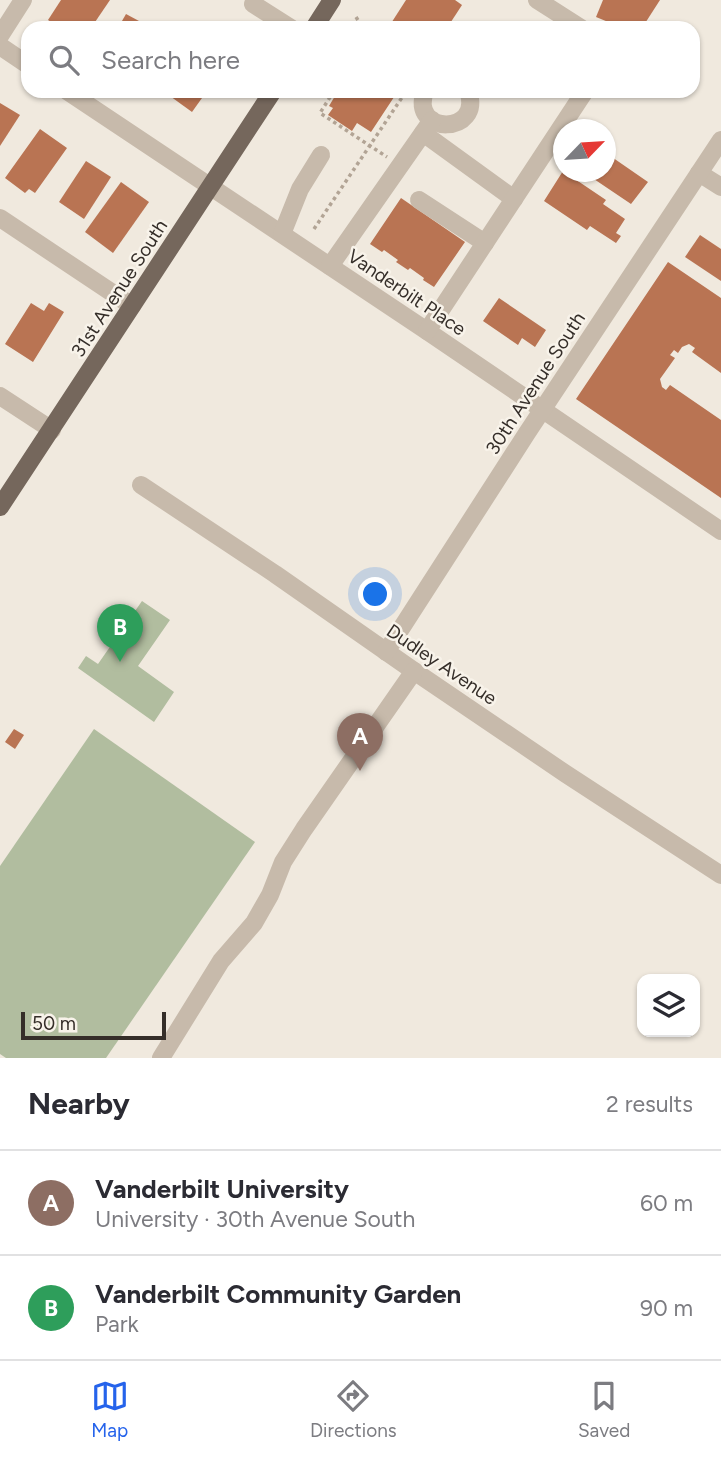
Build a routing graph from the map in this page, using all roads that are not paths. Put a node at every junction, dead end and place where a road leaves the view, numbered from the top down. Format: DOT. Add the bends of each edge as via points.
graph roads {
  1 [pos="23,0"];
  2 [pos="332,0"];
  3 [pos="537,0"];
  4 [pos="251,1"];
  5 [pos="281,21"];
  6 [pos="318,21"];
  7 [pos="570,21"];
  8 [pos="0,36"];
  9 [pos="0,46"];
  10 [pos="21,60"];
  11 [pos="78,98"];
  12 [pos="268,98"];
  13 [pos="422,98"];
  14 [pos="470,98"];
  15 [pos="580,98"];
  16 [pos="427,127"];
  17 [pos="721,140"];
  18 [pos="321,155"];
  19 [pos="699,173"];
  20 [pos="211,187"];
  21 [pos="721,187"];
  22 [pos="514,199"];
  23 [pos="419,200"];
  24 [pos="0,218"];
  25 [pos="282,234"];
  26 [pos="485,243"];
  27 [pos="330,266"];
  28 [pos="132,306"];
  29 [pos="427,331"];
  30 [pos="0,396"];
  31 [pos="542,410"];
  32 [pos="52,430"];
  33 [pos="141,485"];
  34 [pos="0,507"];
  35 [pos="721,531"];
  36 [pos="386,652"];
  37 [pos="414,671"];
  38 [pos="721,875"];
  39 [pos="161,1058"];
  1 -- 8 [label="street"];
  2 -- 6 [label="main road"];
  3 -- 7 [label="street"];
  4 -- 5 [label="street"];
  9 -- 10 [label="street"];
  11 -- 20 [label="street, Vanderbilt Place"];
  12 -- 20 [label="main road, 31st Avenue South"];
  13 -- 16 [label="street"];
  14 -- 16 [label="street" via="470,107 460,121"];
  15 -- 22 [label="street"];
  16 -- 22 [label="street"];
  16 -- 27 [label="street"];
  17 -- 19 [label="street, 30th Avenue South"];
  18 -- 25 [label="street" via="300,189"];
  19 -- 21 [label="street"];
  19 -- 31 [label="street, 30th Avenue South"];
  20 -- 25 [label="street, Vanderbilt Place"];
  20 -- 28 [label="main road, 31st Avenue South"];
  22 -- 26 [label="street"];
  23 -- 26 [label="street"];
  24 -- 28 [label="street"];
  25 -- 27 [label="street, Vanderbilt Place"];
  26 -- 29 [label="street"];
  27 -- 29 [label="street, Vanderbilt Place"];
  28 -- 32 [label="main road, 31st Avenue South"];
  29 -- 31 [label="street, Vanderbilt Place"];
  30 -- 32 [label="street"];
  31 -- 35 [label="street, Vanderbilt Place"];
  31 -- 36 [label="street, 30th Avenue South"];
  32 -- 34 [label="main road, 31st Avenue South"];
  33 -- 36 [label="street, Dudley Avenue"];
  36 -- 37 [label="street, Dudley Avenue"];
  37 -- 38 [label="street, Dudley Avenue"];
  37 -- 39 [label="street" via="304,828 254,923 221,961"];
}
